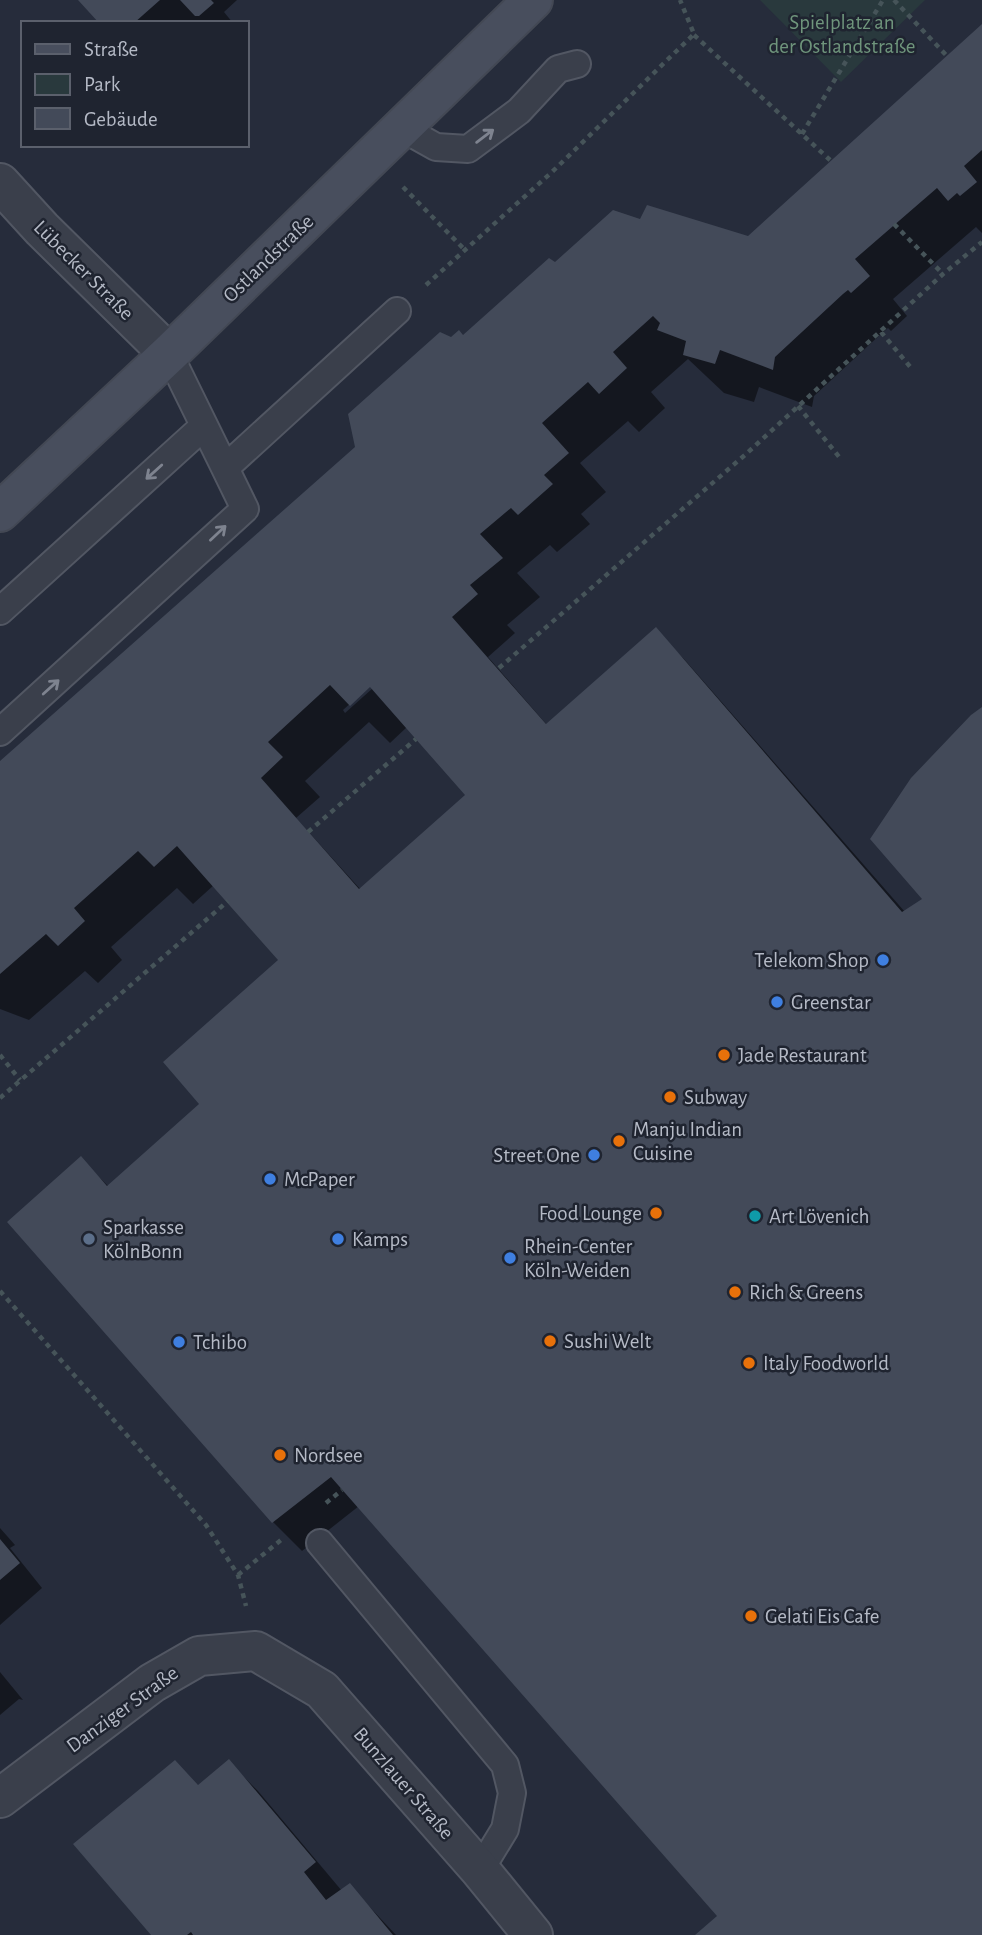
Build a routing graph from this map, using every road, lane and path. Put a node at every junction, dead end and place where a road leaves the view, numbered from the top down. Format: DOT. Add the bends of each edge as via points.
graph roads {
  1 [pos="533,0"];
  2 [pos="680,0"];
  3 [pos="883,0"];
  4 [pos="894,0"];
  5 [pos="694,34"];
  6 [pos="947,56"];
  7 [pos="576,64"];
  8 [pos="402,128"];
  9 [pos="802,134"];
  10 [pos="373,157"];
  11 [pos="830,160"];
  12 [pos="0,183"];
  13 [pos="894,225"];
  14 [pos="982,242"];
  15 [pos="465,250"];
  16 [pos="943,274"];
  17 [pos="397,311"];
  18 [pos="881,332"];
  19 [pos="169,354"];
  20 [pos="912,369"];
  21 [pos="798,406"];
  22 [pos="204,426"];
  23 [pos="840,458"];
  24 [pos="225,468"];
  25 [pos="0,512"];
  26 [pos="0,611"];
  27 [pos="499,668"];
  28 [pos="0,732"];
  29 [pos="416,738"];
  30 [pos="308,832"];
  31 [pos="228,901"];
  32 [pos="0,1055"];
  33 [pos="20,1080"];
  34 [pos="0,1098"];
  35 [pos="0,1291"];
  36 [pos="320,1543"];
  37 [pos="256,1651"];
  38 [pos="0,1798"];
  39 [pos="480,1870"];
  40 [pos="533,1935"];
  1 -- 8 [label="street, Ostlandstraße"];
  2 -- 5 [label="path"];
  3 -- 9 [label="path"];
  4 -- 6 [label="path"];
  5 -- 9 [label="path"];
  5 -- 15 [label="path"];
  8 -- 7 [label="lane, one-way" via="436,147 468,149 519,111 558,69"];
  8 -- 10 [label="street, Ostlandstraße"];
  9 -- 11 [label="path"];
  10 -- 15 [label="path"];
  10 -- 19 [label="street, Ostlandstraße"];
  12 -- 19 [label="street, Lübecker Straße"];
  13 -- 16 [label="path"];
  14 -- 16 [label="path"];
  15 -- 17 [label="path"];
  16 -- 18 [label="path"];
  17 -- 24 [label="lane"];
  18 -- 20 [label="path"];
  18 -- 21 [label="path"];
  19 -- 22 [label="lane"];
  19 -- 25 [label="street, Ostlandstraße"];
  21 -- 23 [label="path"];
  21 -- 27 [label="path"];
  22 -- 24 [label="lane"];
  22 -- 26 [label="lane, one-way"];
  28 -- 24 [label="lane, one-way" via="244,509"];
  29 -- 30 [label="path"];
  31 -- 33 [label="path"];
  32 -- 33 [label="path"];
  33 -- 34 [label="path"];
  35 -- 37 [label="path" via="206,1525 238,1575"];
  36 -- 39 [label="lane" via="505,1765 512,1793 505,1829"];
  37 -- 38 [label="street, Danziger Straße" via="199,1656 152,1683"];
  37 -- 39 [label="street, Bunzlauer Straße" via="322,1690"];
  39 -- 40 [label="street, Bunzlauer Straße"];
}
